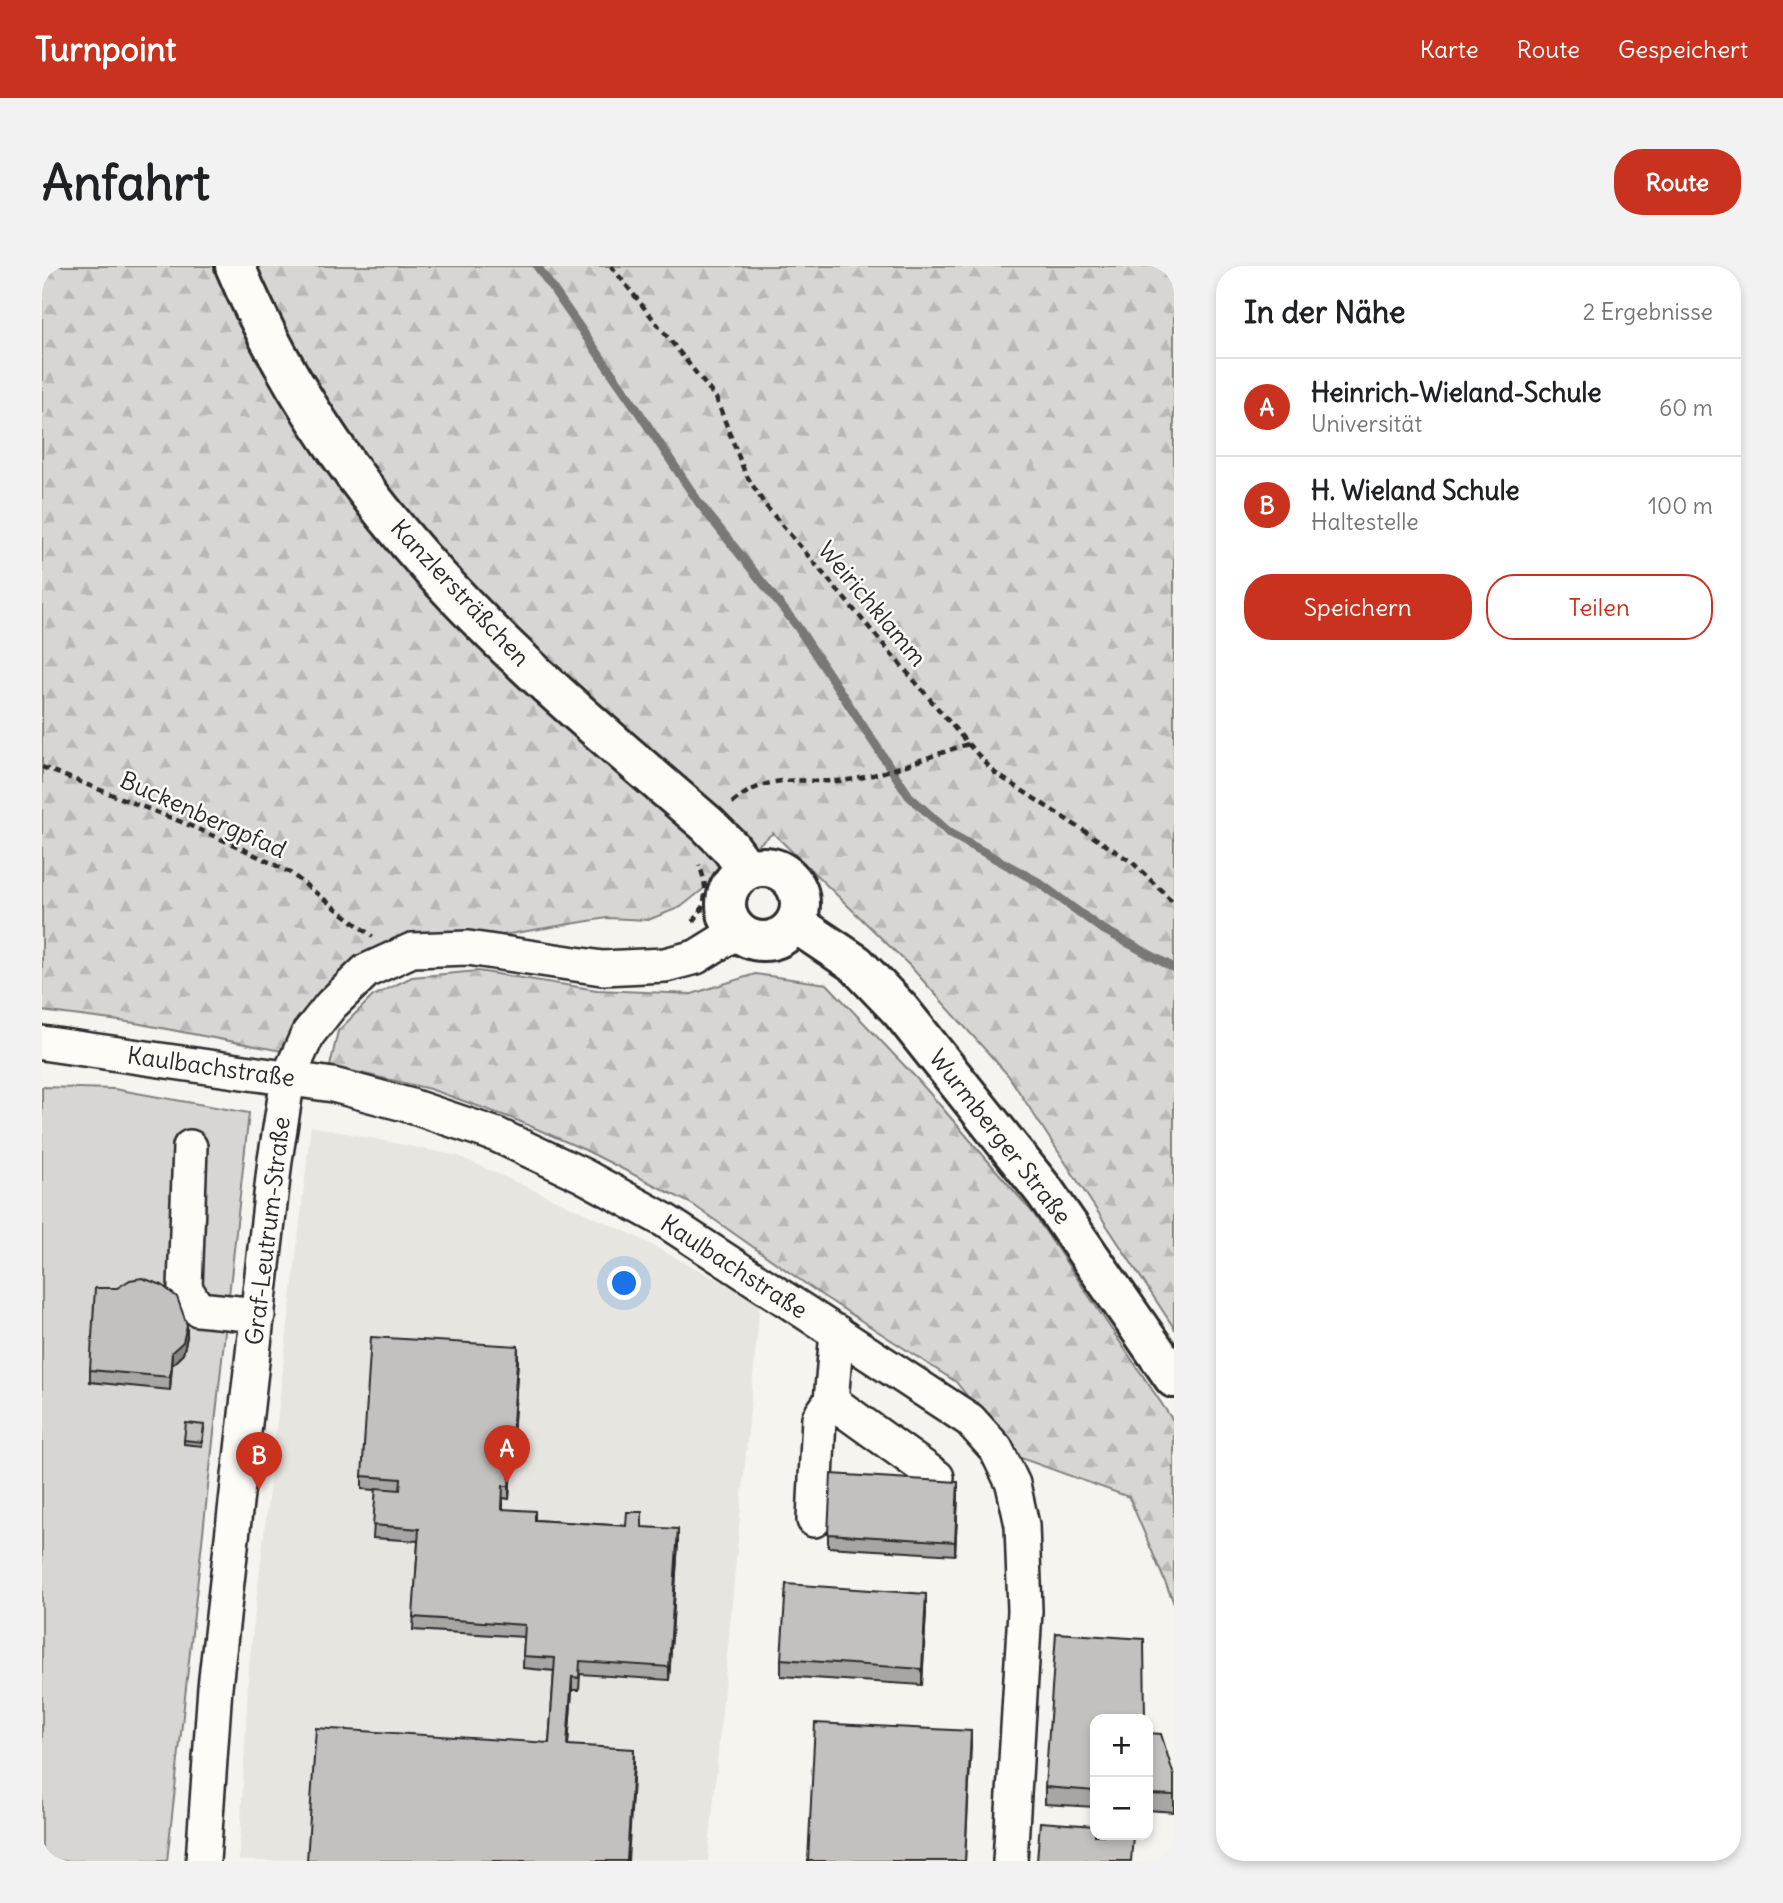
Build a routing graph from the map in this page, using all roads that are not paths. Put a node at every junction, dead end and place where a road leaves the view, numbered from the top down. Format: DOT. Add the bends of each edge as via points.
graph roads {
  1 [pos="234,266"];
  2 [pos="747,870"];
  3 [pos="795,923"];
  4 [pos="737,931"];
  5 [pos="42,1043"];
  6 [pos="288,1078"];
  7 [pos="190,1147"];
  8 [pos="258,1315"];
  9 [pos="837,1332"];
  10 [pos="1174,1378"];
  11 [pos="831,1401"];
  12 [pos="937,1477"];
  13 [pos="814,1520"];
  14 [pos="203,1861"];
  15 [pos="1010,1861"];
  1 -- 2 [label="main road, Kanzlersträßchen" via="303,397 399,531 459,599 707,824"];
  2 -- 3 [label="main road" via="771,867 791,879 801,901"];
  2 -- 4 [label="main road" via="737,877 726,898 726,910"];
  3 -- 4 [label="main road" via="775,939 762,941"];
  3 -- 10 [label="main road, Wurmberger Straße" via="856,964 901,1011 1045,1192"];
  4 -- 6 [label="street, Graf-Leutrum-Straße" via="696,957 665,965 602,968 468,948 412,950 366,971 331,1005 308,1034"];
  5 -- 6 [label="street, Kaulbachstraße"];
  6 -- 8 [label="street, Graf-Leutrum-Straße"];
  6 -- 9 [label="street, Kaulbachstraße" via="408,1105 497,1135 664,1220"];
  7 -- 8 [label="street" via="185,1288 198,1310"];
  8 -- 14 [label="street, Graf-Leutrum-Straße" via="215,1687"];
  9 -- 11 [label="street"];
  9 -- 15 [label="street, Kaulbachstraße" via="970,1420 996,1450 1013,1484 1022,1525 1025,1611"];
  11 -- 12 [label="street" via="887,1432"];
  11 -- 13 [label="street" via="820,1418"];
}
